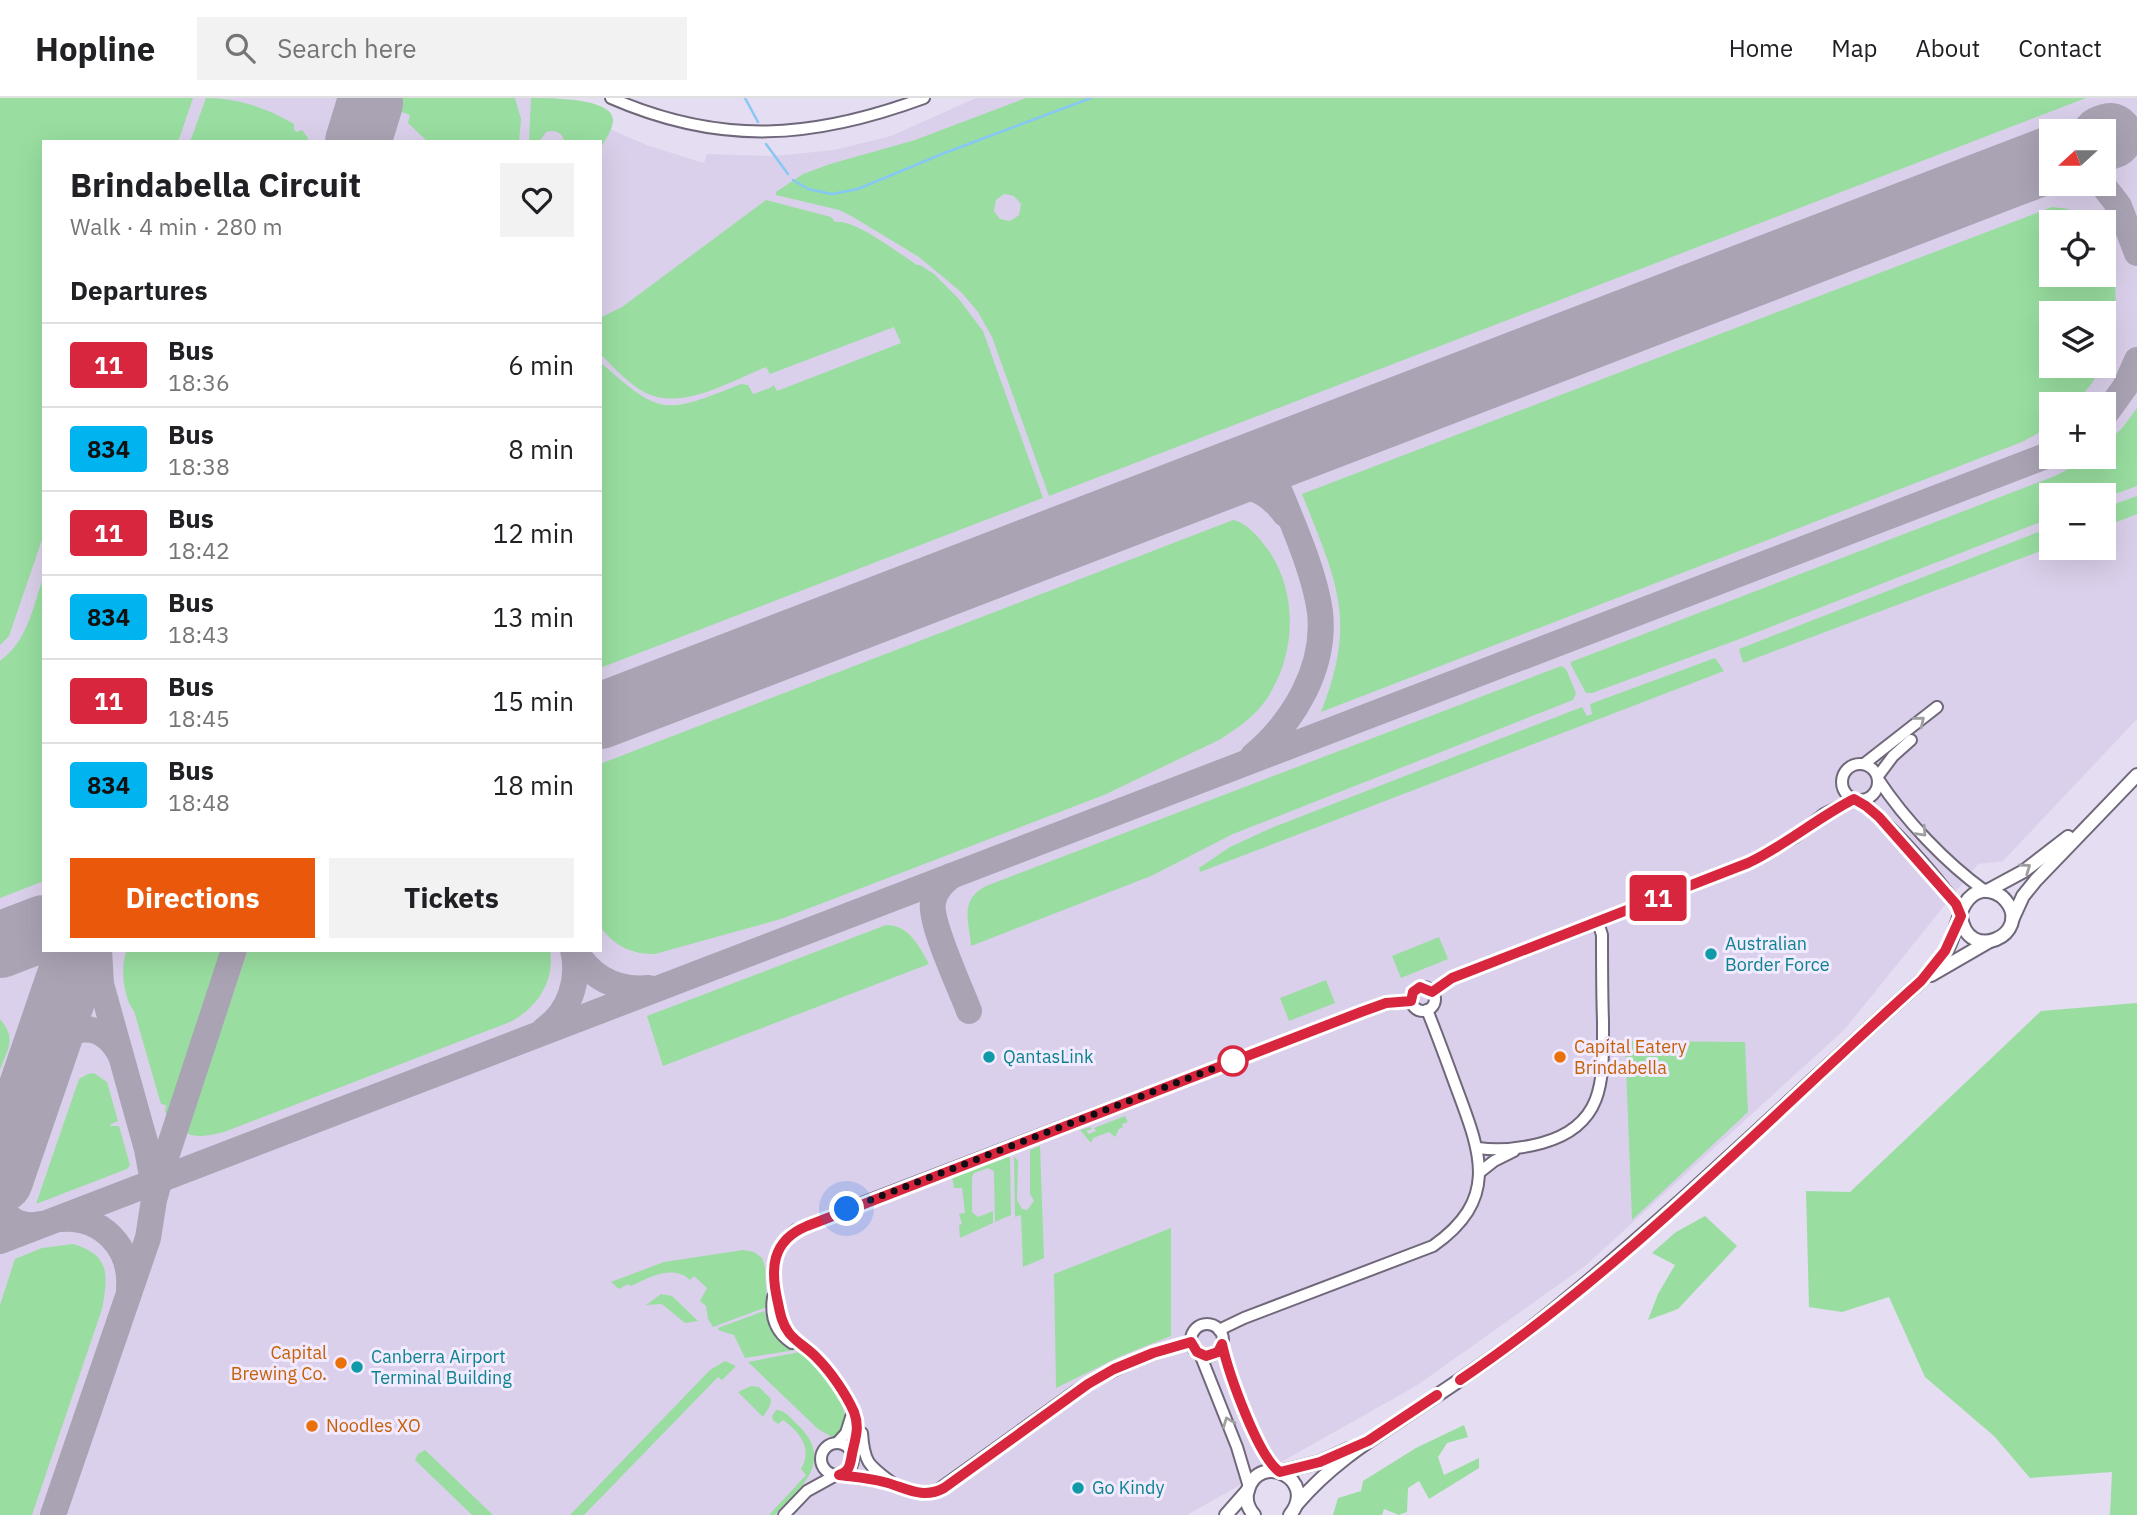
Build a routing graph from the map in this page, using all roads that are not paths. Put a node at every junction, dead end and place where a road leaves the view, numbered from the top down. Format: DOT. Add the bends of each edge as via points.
graph roads {
  1 [pos="611,98"];
  2 [pos="924,98"];
  3 [pos="1937,707"];
  4 [pos="1911,740"];
  5 [pos="1864,764"];
  6 [pos="2137,775"];
  7 [pos="1878,777"];
  8 [pos="1843,789"];
  9 [pos="2114,798"];
  10 [pos="1855,800"];
  11 [pos="1824,814"];
  12 [pos="1986,891"];
  13 [pos="1961,915"];
  14 [pos="1598,922"];
  15 [pos="2011,923"];
  16 [pos="1988,942"];
  17 [pos="1921,981"];
  18 [pos="1432,992"];
  19 [pos="1411,1001"];
  20 [pos="1427,1010"];
  21 [pos="1478,1148"];
  22 [pos="1520,1149"];
  23 [pos="1480,1172"];
  24 [pos="1219,1330"];
  25 [pos="1191,1342"];
  26 [pos="1222,1344"];
  27 [pos="1200,1354"];
  28 [pos="852,1408"];
  29 [pos="1368,1441"];
  30 [pos="837,1443"];
  31 [pos="852,1456"];
  32 [pos="821,1460"];
  33 [pos="1279,1472"];
  34 [pos="837,1475"];
  35 [pos="884,1482"];
  36 [pos="896,1486"];
  37 [pos="1248,1488"];
  38 [pos="807,1491"];
  39 [pos="1294,1509"];
  40 [pos="784,1515"];
  41 [pos="1226,1515"];
  42 [pos="1254,1515"];
  1 -- 2 [label="street" via="687,123 768,132 848,122"];
  5 -- 3 [label="street, one-way"];
  4 -- 7 [label="street"];
  5 -- 7 [label="street"];
  5 -- 8 [label="street" via="1847,769"];
  6 -- 9 [label="main road"];
  7 -- 10 [label="street" via="1873,795"];
  7 -- 12 [label="street, one-way" via="1894,802 1959,872"];
  8 -- 10 [label="street"];
  8 -- 11 [label="street"];
  12 -- 9 [label="main road, one-way" via="2031,865"];
  9 -- 15 [label="main road" via="2027,890"];
  10 -- 11 [label="street"];
  10 -- 13 [label="street" via="1879,817 1947,891"];
  11 -- 14 [label="street" via="1748,863"];
  12 -- 13 [label="main road" via="1967,899"];
  12 -- 15 [label="main road" via="2007,901"];
  13 -- 16 [label="main road" via="1969,935"];
  13 -- 17 [label="main road" via="1945,951"];
  14 -- 18 [label="street" via="1452,978"];
  14 -- 22 [label="street" via="1602,935 1600,1088 1587,1115 1575,1127 1558,1138"];
  15 -- 16 [label="main road" via="2003,936"];
  16 -- 17 [label="main road"];
  17 -- 29 [label="main road" via="1577,1291 1483,1364"];
  18 -- 19 [label="street" via="1420,987"];
  18 -- 20 [label="street" via="1434,1002"];
  19 -- 20 [label="street" via="1416,1009"];
  19 -- 28 [label="street" via="1361,1012 796,1230 775,1258 772,1311 776,1328 820,1361"];
  20 -- 21 [label="street"];
  21 -- 22 [label="street"];
  21 -- 23 [label="street"];
  22 -- 23 [label="street"];
  23 -- 24 [label="street" via="1464,1218 1433,1245"];
  24 -- 25 [label="street" via="1201,1325"];
  24 -- 26 [label="street"];
  25 -- 27 [label="street"];
  25 -- 36 [label="street" via="1153,1353 1092,1381 937,1491 922,1493"];
  26 -- 27 [label="street" via="1212,1355"];
  26 -- 33 [label="street" via="1255,1435"];
  37 -- 27 [label="street, one-way"];
  28 -- 30 [label="street" via="848,1430"];
  28 -- 31 [label="street" via="857,1426"];
  28 -- 36 [label="street" via="865,1458"];
  29 -- 33 [label="main road" via="1320,1462"];
  29 -- 39 [label="main road" via="1323,1475"];
  30 -- 31 [label="street" via="846,1446"];
  30 -- 32 [label="street" via="825,1448"];
  31 -- 34 [label="street" via="849,1469"];
  31 -- 35 [label="street" via="861,1469"];
  32 -- 34 [label="street" via="825,1469"];
  32 -- 38 [label="street"];
  33 -- 37 [label="main road" via="1260,1474"];
  33 -- 39 [label="main road" via="1295,1485"];
  34 -- 35 [label="street"];
  34 -- 38 [label="street"];
  35 -- 36 [label="street"];
  37 -- 41 [label="main road"];
  37 -- 42 [label="main road" via="1248,1505"];
  38 -- 40 [label="street"];
}
